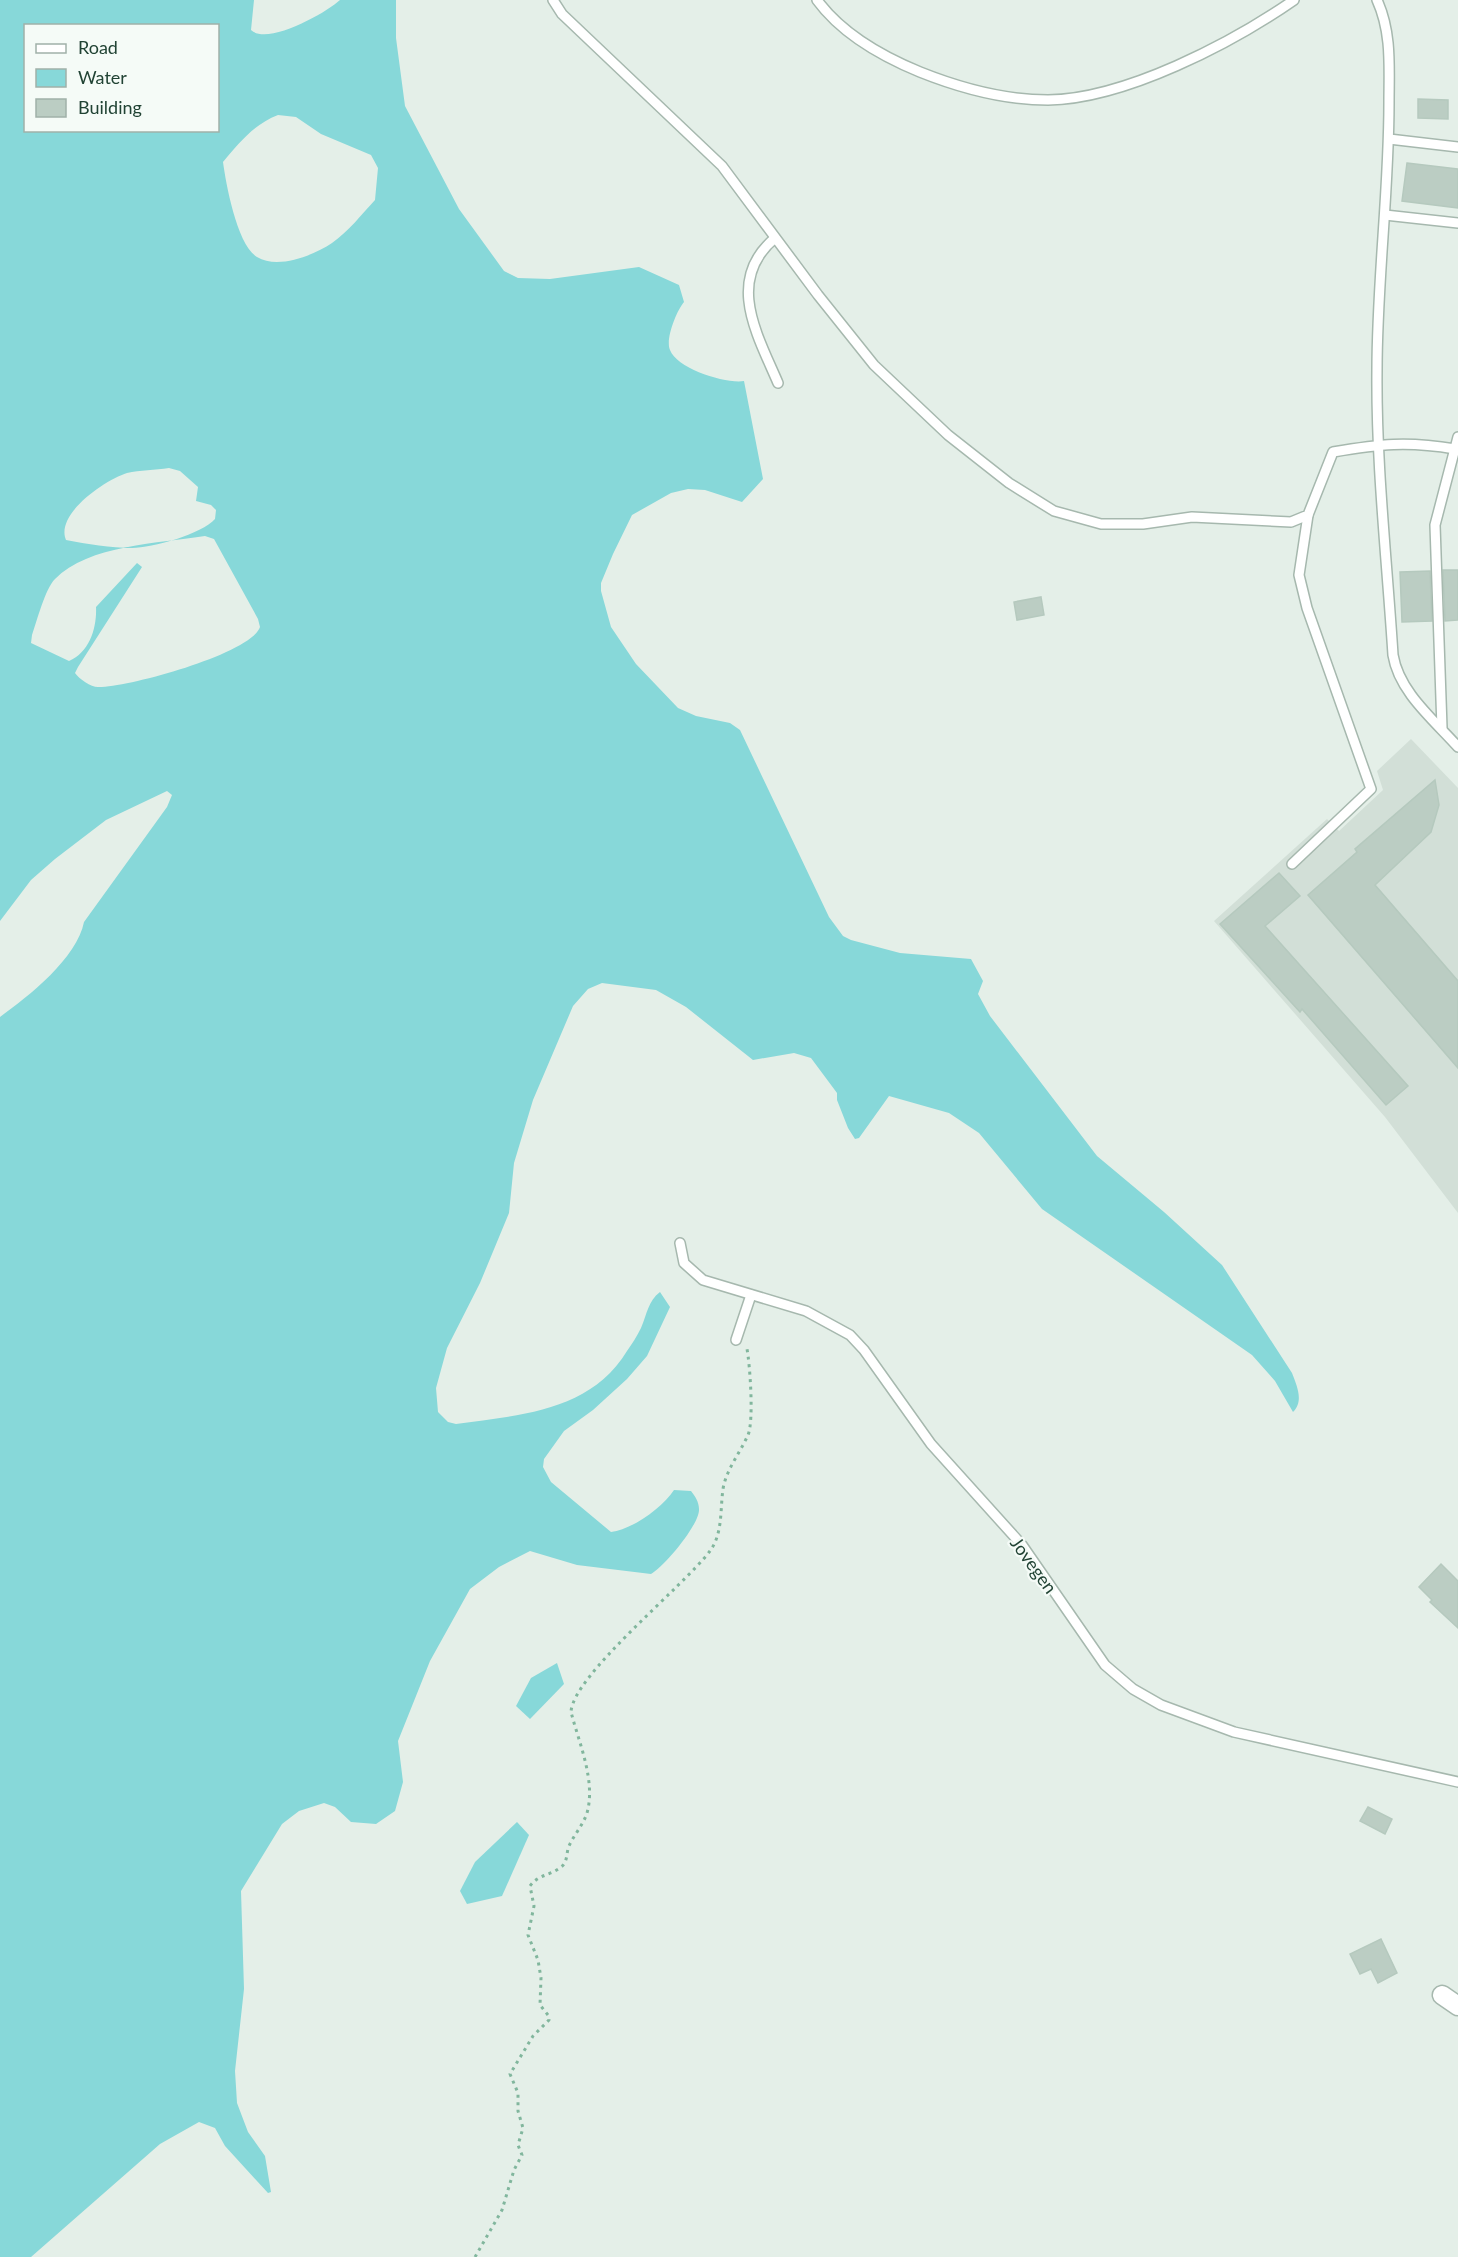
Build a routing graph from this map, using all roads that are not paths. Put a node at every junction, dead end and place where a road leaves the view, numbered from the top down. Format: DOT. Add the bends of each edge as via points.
graph roads {
  1 [pos="553,0"];
  2 [pos="817,0"];
  3 [pos="1294,0"];
  4 [pos="1377,0"];
  5 [pos="1389,140"];
  6 [pos="1458,147"];
  7 [pos="1385,215"];
  8 [pos="1458,223"];
  9 [pos="775,238"];
  10 [pos="778,383"];
  11 [pos="1458,437"];
  12 [pos="1377,444"];
  13 [pos="1455,449"];
  14 [pos="1308,515"];
  15 [pos="1442,728"];
  16 [pos="1458,747"];
  17 [pos="1293,864"];
  18 [pos="680,1243"];
  19 [pos="751,1295"];
  20 [pos="737,1337"];
  21 [pos="1458,1782"];
  22 [pos="1442,1995"];
  23 [pos="1458,2006"];
  1 -- 9 [label="lane" via="562,14 722,166"];
  2 -- 3 [label="lane" via="847,30 913,69 958,86 1048,100 1116,88 1214,47"];
  4 -- 5 [label="lane" via="1389,44"];
  5 -- 6 [label="lane"];
  5 -- 7 [label="lane"];
  7 -- 8 [label="lane"];
  7 -- 12 [label="lane"];
  9 -- 10 [label="lane" via="755,258 748,290 755,328"];
  9 -- 14 [label="lane" via="874,365 948,435 1009,483 1054,511 1101,524 1143,524 1192,517 1291,522"];
  11 -- 13 [label="lane"];
  12 -- 13 [label="lane" via="1416,442"];
  12 -- 14 [label="lane" via="1333,452"];
  12 -- 15 [label="lane" via="1395,666 1412,696"];
  13 -- 15 [label="lane" via="1435,525"];
  14 -- 17 [label="lane" via="1299,575 1371,789"];
  15 -- 16 [label="lane"];
  18 -- 19 [label="lane, Jovegen" via="684,1263 703,1280"];
  19 -- 20 [label="lane"];
  19 -- 21 [label="lane, Jovegen" via="806,1311 850,1335 931,1444 1022,1545 1105,1665 1133,1689 1161,1705 1234,1732"];
  22 -- 23 [label="street"];
}
